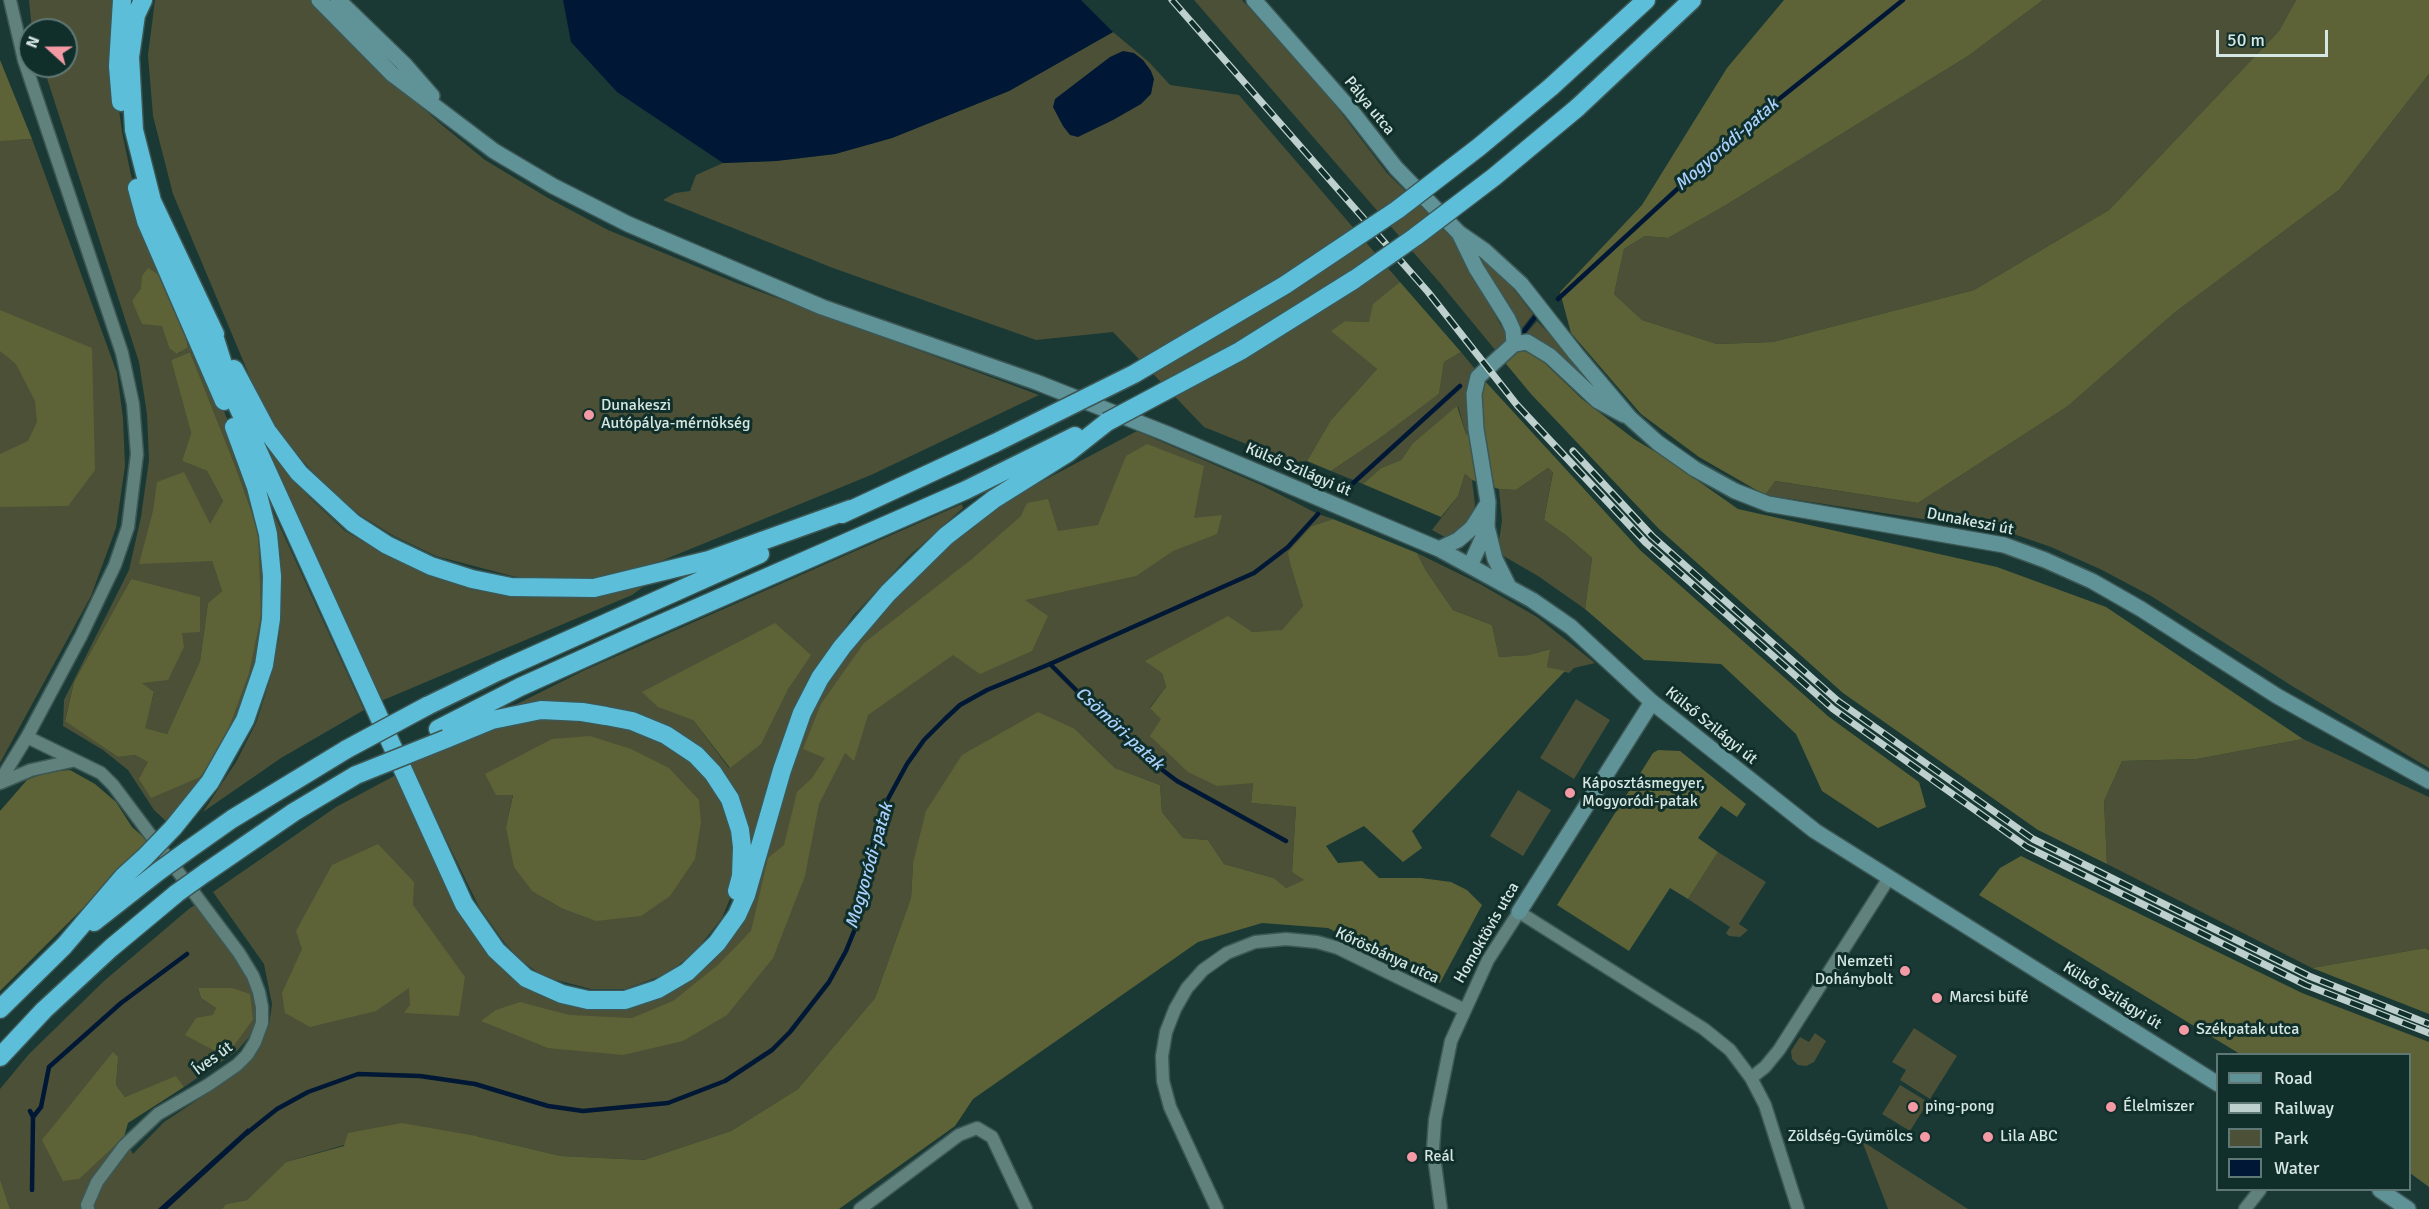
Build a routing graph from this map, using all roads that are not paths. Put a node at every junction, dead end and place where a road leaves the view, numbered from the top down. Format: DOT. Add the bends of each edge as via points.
graph roads {
  1 [pos="10,0"];
  2 [pos="143,0"];
  3 [pos="319,0"];
  4 [pos="338,0"];
  5 [pos="1254,0"];
  6 [pos="1646,0"];
  7 [pos="1692,0"];
  8 [pos="121,6"];
  9 [pos="451,118"];
  10 [pos="1459,233"];
  11 [pos="210,323"];
  12 [pos="198,339"];
  13 [pos="1514,344"];
  14 [pos="233,396"];
  15 [pos="1630,418"];
  16 [pos="1026,469"];
  17 [pos="1488,502"];
  18 [pos="851,509"];
  19 [pos="1487,528"];
  20 [pos="1439,549"];
  21 [pos="1470,566"];
  22 [pos="1509,587"];
  23 [pos="1652,702"];
  24 [pos="442,734"];
  25 [pos="27,737"];
  26 [pos="72,761"];
  27 [pos="2429,781"];
  28 [pos="0,782"];
  29 [pos="1889,878"];
  30 [pos="1519,912"];
  31 [pos="717,943"];
  32 [pos="64,946"];
  33 [pos="0,1010"];
  34 [pos="1465,1010"];
  35 [pos="0,1057"];
  36 [pos="1751,1078"];
  37 [pos="2216,1083"];
  38 [pos="2258,1191"];
  39 [pos="2381,1191"];
  40 [pos="88,1209"];
  41 [pos="860,1209"];
  42 [pos="1026,1209"];
  43 [pos="1217,1209"];
  44 [pos="1441,1209"];
  45 [pos="1798,1209"];
  46 [pos="2245,1209"];
  47 [pos="2408,1209"];
  1 -- 25 [label="street" via="24,60 122,353 133,404 137,454 128,527 115,565"];
  2 -- 11 [label="highway" via="136,15 130,57 134,130 152,201"];
  3 -- 9 [label="main road" via="392,74"];
  4 -- 9 [label="main road" via="405,64"];
  5 -- 10 [label="main road, Pálya utca" via="1396,168"];
  6 -- 18 [label="highway, bridge" via="1479,147 1405,204 1285,285 1134,374"];
  7 -- 16 [label="highway, bridge" via="1577,108 1415,237 1240,351"];
  8 -- 12 [label="highway" via="117,66 134,175 146,221"];
  9 -- 20 [label="main road, Külső Szilágyi út" via="494,152 553,186 737,272 844,315 1036,382"];
  10 -- 13 [label="main road" via="1508,319"];
  10 -- 15 [label="main road, Dunakeszi út" via="1485,251 1530,294"];
  11 -- 14 [label="highway"];
  11 -- 18 [label="highway" via="267,430 317,491 353,523 387,544 431,566 472,579 511,586 594,588 709,560"];
  12 -- 14 [label="highway"];
  12 -- 32 [label="highway, bridge" via="256,487 268,534 271,619 264,665 245,720 210,782"];
  13 -- 15 [label="main road" via="1527,342 1550,356 1598,401"];
  13 -- 17 [label="main road" via="1479,376 1475,385 1476,429"];
  14 -- 31 [label="highway" via="464,904 496,950 526,978 562,994 588,1000 626,1000 658,989 687,972"];
  15 -- 27 [label="main road, Dunakeszi út" via="1701,473 1768,504 2004,545 2092,581 2277,696"];
  16 -- 24 [label="highway" via="955,495 520,687"];
  16 -- 31 [label="highway" via="917,562 864,619 820,678 782,770 746,894"];
  17 -- 19 [label="main road"];
  17 -- 20 [label="main road" via="1472,528"];
  18 -- 32 [label="highway, bridge" via="574,636 347,749 232,819"];
  19 -- 21 [label="main road"];
  19 -- 22 [label="main road" via="1495,559"];
  20 -- 21 [label="main road, Külső Szilágyi út"];
  21 -- 22 [label="main road, Külső Szilágyi út"];
  22 -- 23 [label="main road, Külső Szilágyi út" via="1571,627"];
  23 -- 29 [label="main road, Külső Szilágyi út" via="1815,831"];
  23 -- 30 [label="main road, Homoktövis utca"];
  24 -- 31 [label="highway" via="541,710 582,712 642,725 696,755 730,799 742,847 735,901"];
  24 -- 35 [label="highway, bridge" via="356,775 294,812 177,893 44,1010"];
  25 -- 26 [label="street, Íves út"];
  25 -- 28 [label="street"];
  26 -- 28 [label="street"];
  26 -- 40 [label="street, Íves út" via="100,773 113,785 238,953 260,992 262,1023 255,1042 237,1065 158,1114 124,1146 97,1182"];
  29 -- 36 [label="street" via="1779,1050"];
  29 -- 37 [label="main road, Külső Szilágyi út"];
  30 -- 34 [label="street, Homoktövis utca" via="1488,960"];
  30 -- 36 [label="street" via="1704,1029 1730,1050"];
  32 -- 33 [label="highway"];
  34 -- 43 [label="street, Kőrösbánya utca" via="1338,948 1317,942 1255,942 1227,953 1203,970 1187,988 1169,1024 1162,1056 1163,1081 1170,1107"];
  34 -- 44 [label="street, Homoktövis utca" via="1451,1041 1435,1120 1433,1149"];
  36 -- 45 [label="street" via="1765,1105"];
  38 -- 46 [label="street"];
  39 -- 47 [label="main road"];
  41 -- 42 [label="street" via="959,1135 977,1128 992,1137"];
}
